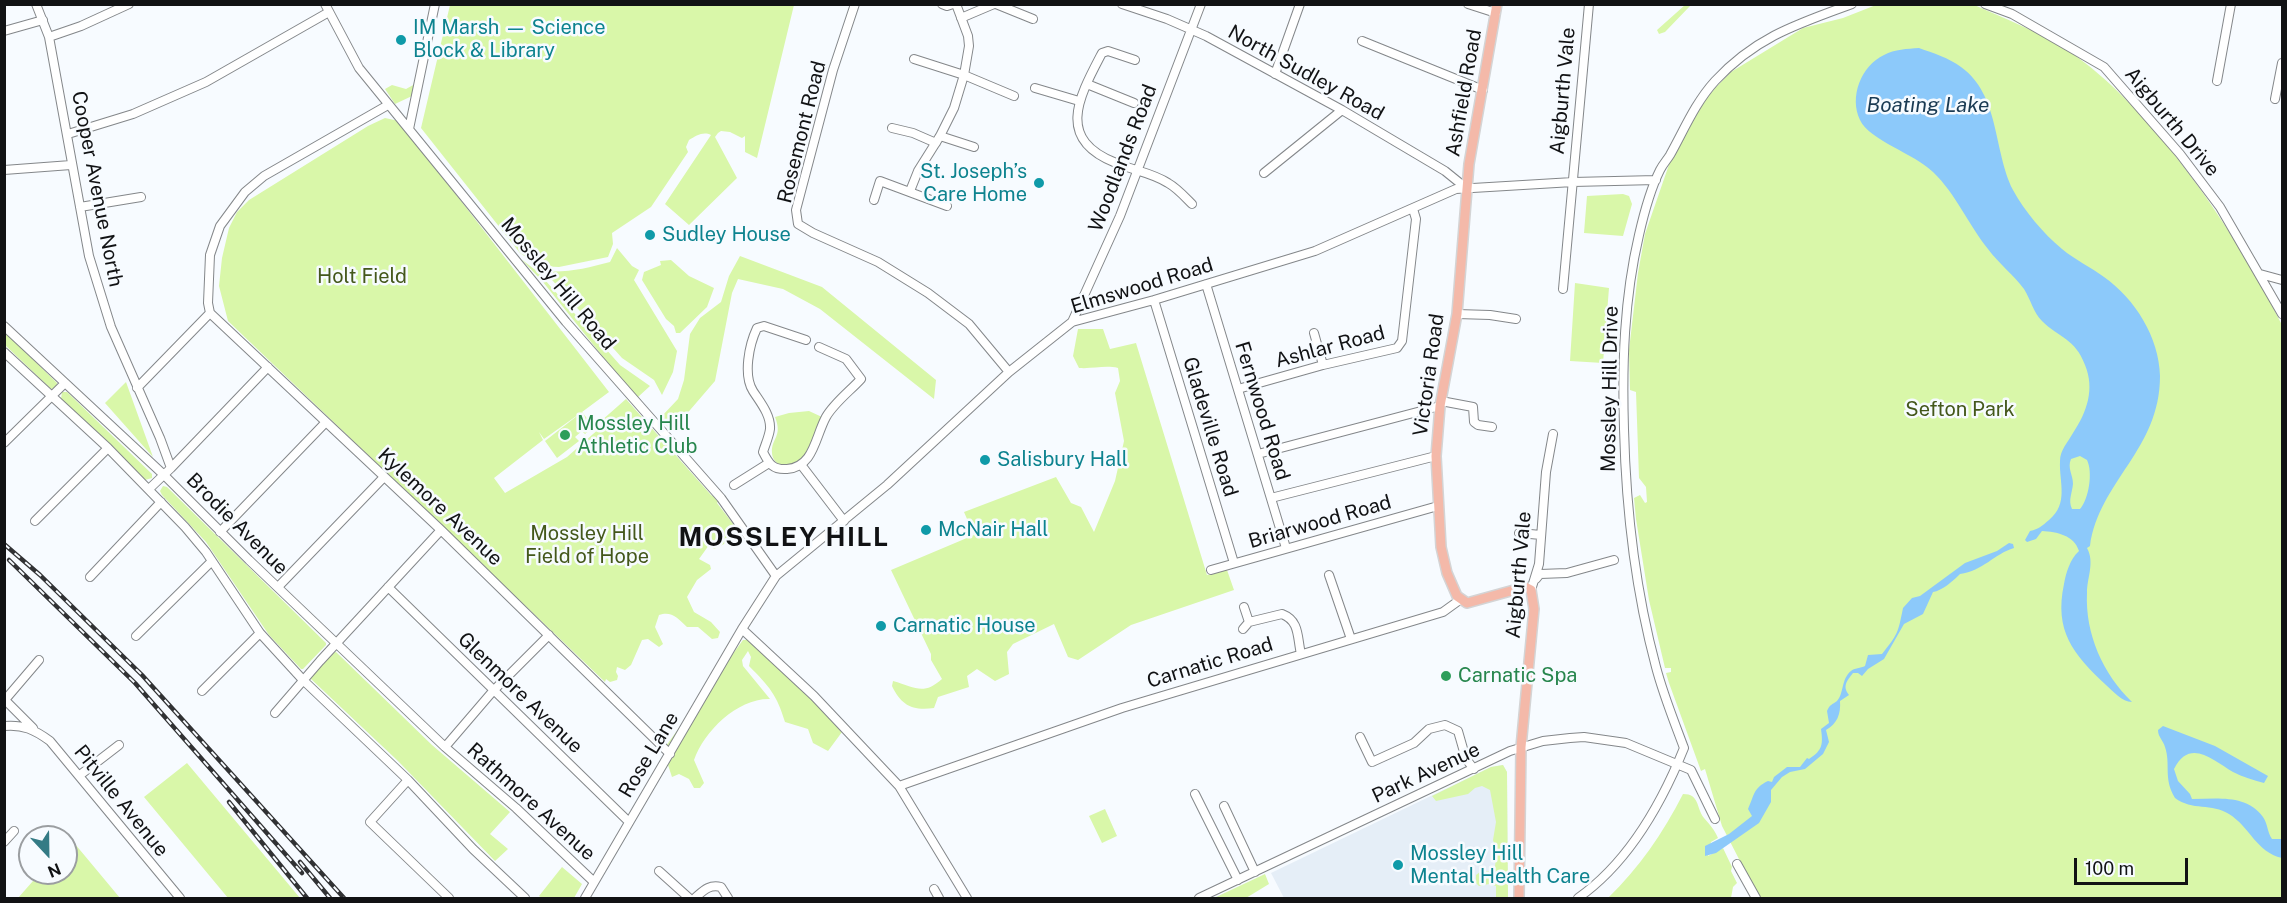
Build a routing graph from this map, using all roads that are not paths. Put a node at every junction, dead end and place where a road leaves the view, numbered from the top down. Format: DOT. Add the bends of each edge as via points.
graph roads {
  1 [pos="36,4"];
  2 [pos="129,4"];
  3 [pos="435,4"];
  4 [pos="855,4"];
  5 [pos="942,4"];
  6 [pos="955,4"];
  7 [pos="995,4"];
  8 [pos="1122,4"];
  9 [pos="1201,4"];
  10 [pos="1300,4"];
  11 [pos="1468,4"];
  12 [pos="1589,4"];
  13 [pos="1851,4"];
  14 [pos="1985,4"];
  15 [pos="2231,4"];
  16 [pos="327,8"];
  17 [pos="1497,9"];
  18 [pos="961,18"];
  19 [pos="1033,19"];
  20 [pos="42,20"];
  21 [pos="1191,30"];
  22 [pos="4,31"];
  23 [pos="49,37"];
  24 [pos="1362,41"];
  25 [pos="914,59"];
  26 [pos="1135,60"];
  27 [pos="2283,63"];
  28 [pos="1275,74"];
  29 [pos="964,75"];
  30 [pos="2217,81"];
  31 [pos="1087,84"];
  32 [pos="1035,88"];
  33 [pos="1483,90"];
  34 [pos="1014,96"];
  35 [pos="2274,99"];
  36 [pos="1079,101"];
  37 [pos="1134,104"];
  38 [pos="388,105"];
  39 [pos="1342,110"];
  40 [pos="892,128"];
  41 [pos="409,129"];
  42 [pos="68,134"];
  43 [pos="938,139"];
  44 [pos="974,147"];
  45 [pos="71,165"];
  46 [pos="4,170"];
  47 [pos="1137,171"];
  48 [pos="1264,173"];
  49 [pos="1656,180"];
  50 [pos="1573,182"];
  51 [pos="1466,188"];
  52 [pos="910,191"];
  53 [pos="141,197"];
  54 [pos="874,200"];
  55 [pos="1192,204"];
  56 [pos="947,206"];
  57 [pos="80,207"];
  58 [pos="1413,208"];
  59 [pos="2260,274"];
  60 [pos="2283,280"];
  61 [pos="1206,284"];
  62 [pos="1563,289"];
  63 [pos="1154,300"];
  64 [pos="210,313"];
  65 [pos="1457,314"];
  66 [pos="2283,314"];
  67 [pos="1516,319"];
  68 [pos="1072,322"];
  69 [pos="4,326"];
  70 [pos="1314,333"];
  71 [pos="806,340"];
  72 [pos="819,347"];
  73 [pos="4,352"];
  74 [pos="1323,365"];
  75 [pos="268,367"];
  76 [pos="1009,372"];
  77 [pos="65,383"];
  78 [pos="137,388"];
  79 [pos="1238,389"];
  80 [pos="52,396"];
  81 [pos="1440,404"];
  82 [pos="326,422"];
  83 [pos="1492,427"];
  84 [pos="1553,434"];
  85 [pos="4,443"];
  86 [pos="108,448"];
  87 [pos="1258,454"];
  88 [pos="1436,456"];
  89 [pos="769,463"];
  90 [pos="802,466"];
  91 [pos="168,472"];
  92 [pos="384,477"];
  93 [pos="734,485"];
  94 [pos="149,489"];
  95 [pos="1271,498"];
  96 [pos="161,502"];
  97 [pos="1438,506"];
  98 [pos="34,521"];
  99 [pos="844,521"];
  100 [pos="441,530"];
  101 [pos="220,532"];
  102 [pos="1519,533"];
  103 [pos="1541,535"];
  104 [pos="1286,548"];
  105 [pos="1614,560"];
  106 [pos="212,561"];
  107 [pos="1234,563"];
  108 [pos="1211,570"];
  109 [pos="1329,575"];
  110 [pos="776,576"];
  111 [pos="90,577"];
  112 [pos="1533,586"];
  113 [pos="278,587"];
  114 [pos="388,587"];
  115 [pos="1461,599"];
  116 [pos="1244,608"];
  117 [pos="1249,622"];
  118 [pos="742,629"];
  119 [pos="1243,629"];
  120 [pos="260,633"];
  121 [pos="549,635"];
  122 [pos="136,636"];
  123 [pos="1351,639"];
  124 [pos="337,644"];
  125 [pos="1301,654"];
  126 [pos="39,660"];
  127 [pos="303,680"];
  128 [pos="202,691"];
  129 [pos="493,691"];
  130 [pos="5,702"];
  131 [pos="275,713"];
  132 [pos="4,726"];
  133 [pos="34,729"];
  134 [pos="1360,737"];
  135 [pos="119,745"];
  136 [pos="445,747"];
  137 [pos="1521,747"];
  138 [pos="670,754"];
  139 [pos="1678,764"];
  140 [pos="1474,769"];
  141 [pos="80,775"];
  142 [pos="408,780"];
  143 [pos="899,786"];
  144 [pos="1196,794"];
  145 [pos="1224,806"];
  146 [pos="1715,819"];
  147 [pos="629,822"];
  148 [pos="14,831"];
  149 [pos="4,842"];
  150 [pos="1737,864"];
  151 [pos="659,870"];
  152 [pos="1256,872"];
  153 [pos="1238,880"];
  154 [pos="594,882"];
  155 [pos="934,888"];
  156 [pos="180,898"];
  157 [pos="449,898"];
  158 [pos="525,898"];
  159 [pos="585,898"];
  160 [pos="689,898"];
  161 [pos="695,898"];
  162 [pos="728,898"];
  163 [pos="939,898"];
  164 [pos="967,898"];
  165 [pos="1199,898"];
  166 [pos="1519,898"];
  167 [pos="1578,898"];
  168 [pos="1755,898"];
  1 -- 20 [label="street, Cooper Avenue North"];
  2 -- 23 [label="street"];
  3 -- 41 [label="street"];
  4 -- 76 [label="street, Rosemont Road" via="796,210 798,224 878,262 928,293 969,324"];
  5 -- 6 [label="street"];
  6 -- 18 [label="street"];
  7 -- 18 [label="street"];
  7 -- 19 [label="street"];
  8 -- 21 [label="street, North Sudley Road"];
  9 -- 21 [label="street, Woodlands Road"];
  10 -- 28 [label="street"];
  11 -- 17 [label="street"];
  12 -- 50 [label="street, Aigburth Vale"];
  13 -- 49 [label="street, Mossley Hill Drive" via="1758,43 1717,79 1689,117"];
  14 -- 59 [label="street, Aigburth Drive" via="2012,14 2104,67 2180,154 2220,207"];
  15 -- 30 [label="street"];
  16 -- 38 [label="street, Mossley Hill Road" via="359,68"];
  16 -- 42 [label="street" via="206,82 133,114"];
  17 -- 33 [label="main road, Ashfield Road"];
  18 -- 29 [label="street" via="969,46"];
  20 -- 22 [label="street"];
  20 -- 23 [label="street, Cooper Avenue North"];
  21 -- 28 [label="street, North Sudley Road"];
  21 -- 47 [label="street, Woodlands Road"];
  23 -- 42 [label="street, Cooper Avenue North"];
  24 -- 33 [label="street"];
  25 -- 29 [label="street"];
  26 -- 31 [label="street" via="1108,51 1102,53"];
  27 -- 35 [label="street"];
  28 -- 39 [label="street, North Sudley Road"];
  29 -- 34 [label="street"];
  29 -- 43 [label="street" via="954,108"];
  31 -- 36 [label="street"];
  31 -- 37 [label="street"];
  32 -- 36 [label="street"];
  33 -- 51 [label="main road, Ashfield Road"];
  36 -- 47 [label="street" via="1076,121 1084,142 1113,162"];
  38 -- 41 [label="street, Mossley Hill Road"];
  38 -- 64 [label="street" via="264,176 245,192 220,226 210,255"];
  39 -- 48 [label="street"];
  39 -- 51 [label="street, North Sudley Road" via="1445,171"];
  40 -- 43 [label="street"];
  41 -- 110 [label="street, Mossley Hill Road" via="566,322 721,498"];
  42 -- 45 [label="street, Cooper Avenue North"];
  43 -- 44 [label="street"];
  43 -- 52 [label="street"];
  45 -- 46 [label="street"];
  45 -- 57 [label="street, Cooper Avenue North"];
  47 -- 55 [label="street" via="1168,182"];
  47 -- 68 [label="street, Woodlands Road"];
  49 -- 50 [label="street, Elmswood Road"];
  49 -- 139 [label="street, Mossley Hill Drive" via="1635,252 1625,323 1625,476 1641,599 1656,668 1684,748"];
  50 -- 51 [label="street, Elmswood Road"];
  50 -- 62 [label="street, Aigburth Vale"];
  51 -- 58 [label="street, Elmswood Road" via="1449,191"];
  51 -- 65 [label="main road, Victoria Road"];
  52 -- 54 [label="street" via="880,182"];
  52 -- 56 [label="street"];
  53 -- 57 [label="street"];
  57 -- 78 [label="street, Cooper Avenue North" via="89,256 111,327"];
  58 -- 61 [label="street, Elmswood Road" via="1315,250"];
  58 -- 74 [label="street, Ashlar Road" via="1416,219 1402,341 1397,348"];
  59 -- 60 [label="street"];
  59 -- 66 [label="street, Aigburth Drive"];
  61 -- 63 [label="street, Elmswood Road"];
  61 -- 79 [label="street, Fernwood Road"];
  63 -- 68 [label="street, Elmswood Road"];
  63 -- 107 [label="street, Gladeville Road"];
  64 -- 75 [label="street, Kylemore Avenue"];
  64 -- 78 [label="street"];
  65 -- 67 [label="street"];
  65 -- 81 [label="main road, Victoria Road"];
  68 -- 76 [label="street, Elmswood Road"];
  69 -- 77 [label="street, Brodie Avenue"];
  70 -- 74 [label="street"];
  71 -- 89 [label="street" via="764,326 757,328 752,338 747,370 752,389 768,416 770,429 763,452"];
  72 -- 90 [label="street" via="846,360 861,379 827,415 812,453"];
  73 -- 80 [label="street, Brodie Avenue"];
  74 -- 79 [label="street, Ashlar Road"];
  75 -- 82 [label="street, Kylemore Avenue"];
  75 -- 91 [label="street"];
  76 -- 99 [label="street, Elmswood Road"];
  77 -- 80 [label="street"];
  77 -- 91 [label="street, Brodie Avenue"];
  78 -- 91 [label="street, Cooper Avenue North"];
  79 -- 87 [label="street, Fernwood Road"];
  80 -- 85 [label="street"];
  80 -- 86 [label="street, Brodie Avenue"];
  81 -- 83 [label="street" via="1473,407 1474,422"];
  81 -- 87 [label="street"];
  81 -- 88 [label="main road, Victoria Road"];
  82 -- 92 [label="street, Kylemore Avenue"];
  82 -- 101 [label="street"];
  84 -- 103 [label="street, Aigburth Vale"];
  86 -- 94 [label="street, Brodie Avenue"];
  86 -- 98 [label="street"];
  87 -- 95 [label="street, Fernwood Road"];
  88 -- 95 [label="street"];
  88 -- 97 [label="main road, Victoria Road"];
  89 -- 90 [label="street" via="775,469"];
  89 -- 93 [label="street"];
  90 -- 99 [label="street"];
  91 -- 94 [label="street"];
  91 -- 101 [label="street, Brodie Avenue"];
  92 -- 100 [label="street, Kylemore Avenue"];
  92 -- 113 [label="street"];
  94 -- 96 [label="street, Brodie Avenue"];
  95 -- 104 [label="street, Fernwood Road"];
  96 -- 106 [label="street, Brodie Avenue"];
  96 -- 111 [label="street"];
  97 -- 104 [label="street, Briarwood Road"];
  97 -- 115 [label="main road, Victoria Road" via="1445,565"];
  99 -- 110 [label="street, Elmswood Road"];
  100 -- 114 [label="street"];
  100 -- 121 [label="street, Kylemore Avenue"];
  101 -- 113 [label="street, Brodie Avenue"];
  102 -- 103 [label="street"];
  103 -- 112 [label="street, Aigburth Vale"];
  104 -- 107 [label="street, Briarwood Road"];
  105 -- 112 [label="street" via="1567,573 1540,574"];
  106 -- 120 [label="street, Brodie Avenue"];
  106 -- 122 [label="street"];
  107 -- 108 [label="street, Briarwood Road"];
  109 -- 123 [label="street"];
  110 -- 118 [label="street, Elmswood Road"];
  112 -- 115 [label="main road, Carnatic Road" via="1476,602"];
  112 -- 137 [label="main road, Aigburth Vale"];
  113 -- 124 [label="street, Brodie Avenue"];
  114 -- 124 [label="street"];
  114 -- 129 [label="street, Glenmore Avenue"];
  115 -- 123 [label="street, Carnatic Road" via="1443,612"];
  116 -- 117 [label="street"];
  117 -- 119 [label="street"];
  117 -- 125 [label="street" via="1282,614 1293,619"];
  118 -- 138 [label="street, Rose Lane"];
  118 -- 143 [label="street" via="814,696"];
  120 -- 127 [label="street, Brodie Avenue"];
  120 -- 128 [label="street"];
  121 -- 129 [label="street"];
  121 -- 138 [label="street, Kylemore Avenue"];
  123 -- 125 [label="street, Carnatic Road"];
  124 -- 127 [label="street"];
  124 -- 136 [label="street, Brodie Avenue"];
  125 -- 143 [label="street, Carnatic Road" via="1114,711"];
  126 -- 130 [label="street"];
  127 -- 131 [label="street"];
  127 -- 142 [label="street, Brodie Avenue"];
  129 -- 136 [label="street"];
  129 -- 147 [label="street, Glenmore Avenue"];
  130 -- 133 [label="street, Pitville Avenue"];
  132 -- 133 [label="street"];
  133 -- 141 [label="street, Pitville Avenue"];
  134 -- 140 [label="street" via="1372,762 1414,743 1429,729 1445,725 1458,730 1466,759"];
  135 -- 141 [label="street"];
  136 -- 154 [label="street, Rathmore Avenue" via="513,804"];
  137 -- 139 [label="street, Park Avenue" via="1584,737 1626,743"];
  137 -- 140 [label="street, Park Avenue"];
  137 -- 166 [label="main road, Aigburth Vale"];
  138 -- 147 [label="street, Rose Lane"];
  139 -- 146 [label="street" via="1691,770"];
  139 -- 167 [label="street" via="1627,852"];
  140 -- 152 [label="street, Park Avenue"];
  141 -- 156 [label="street, Pitville Avenue"];
  142 -- 157 [label="street" via="370,822"];
  142 -- 158 [label="street, Brodie Avenue"];
  143 -- 164 [label="street"];
  144 -- 153 [label="street"];
  145 -- 152 [label="street"];
  147 -- 154 [label="street, Rose Lane"];
  148 -- 149 [label="street"];
  150 -- 168 [label="street"];
  151 -- 160 [label="street"];
  152 -- 153 [label="street, Park Avenue"];
  153 -- 165 [label="street, Park Avenue"];
  154 -- 159 [label="street, Rose Lane"];
  155 -- 163 [label="street"];
  161 -- 162 [label="street" via="714,885 721,887"];
}
